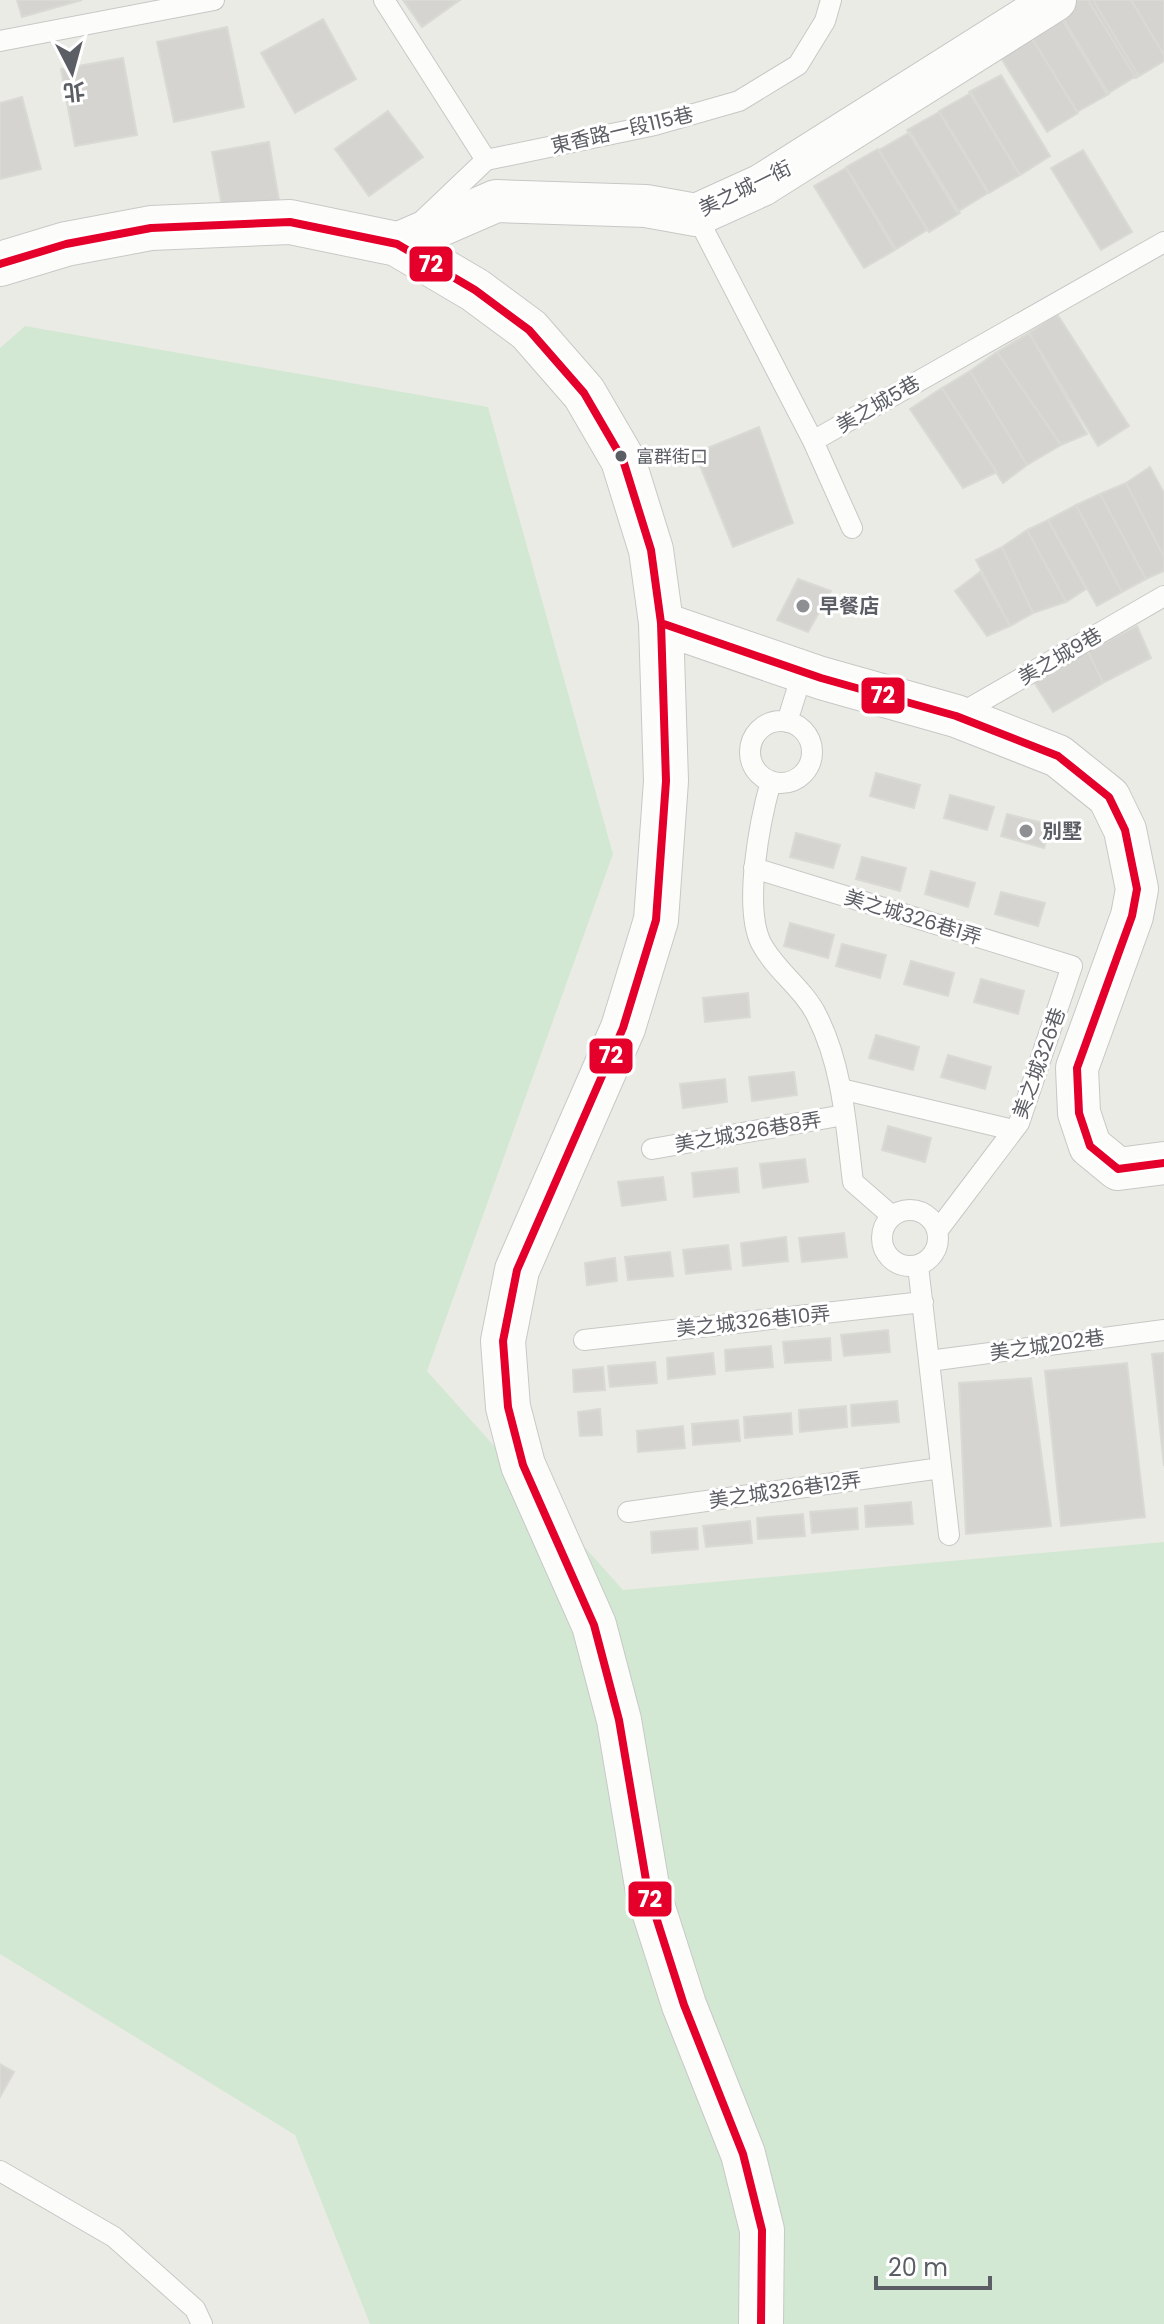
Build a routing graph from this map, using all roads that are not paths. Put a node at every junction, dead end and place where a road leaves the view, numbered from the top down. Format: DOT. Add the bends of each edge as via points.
graph roads {
  1 [pos="214,0"];
  2 [pos="384,0"];
  3 [pos="831,0"];
  4 [pos="1055,0"];
  5 [pos="0,41"];
  6 [pos="486,160"];
  7 [pos="696,215"];
  8 [pos="1164,242"];
  9 [pos="397,244"];
  10 [pos="0,264"];
  11 [pos="813,441"];
  12 [pos="852,528"];
  13 [pos="1164,596"];
  14 [pos="661,623"];
  15 [pos="803,671"];
  16 [pos="956,716"];
  17 [pos="787,722"];
  18 [pos="771,781"];
  19 [pos="754,868"];
  20 [pos="1072,966"];
  21 [pos="841,1089"];
  22 [pos="844,1115"];
  23 [pos="1013,1130"];
  24 [pos="652,1149"];
  25 [pos="1164,1163"];
  26 [pos="892,1216"];
  27 [pos="938,1230"];
  28 [pos="918,1266"];
  29 [pos="923,1302"];
  30 [pos="1164,1330"];
  31 [pos="584,1340"];
  32 [pos="929,1361"];
  33 [pos="941,1468"];
  34 [pos="628,1512"];
  35 [pos="949,1535"];
  36 [pos="0,2171"];
  37 [pos="202,2324"];
  38 [pos="761,2324"];
  1 -- 5 [label="lane"];
  2 -- 6 [label="lane"];
  3 -- 6 [label="lane, 東香路一段115巷" via="825,21 798,65 739,101 655,125"];
  4 -- 7 [label="street, 美之城一街" via="762,185"];
  6 -- 9 [label="lane"];
  7 -- 9 [label="street, 美之城一街" via="646,206 496,201"];
  7 -- 11 [label="lane, 美之城5巷"];
  8 -- 11 [label="lane, 美之城5巷"];
  9 -- 10 [label="street" via="290,222 151,228 66,244"];
  9 -- 14 [label="street" via="475,290 529,330 584,393 623,460 651,550"];
  11 -- 12 [label="lane"];
  13 -- 16 [label="lane, 美之城9巷"];
  14 -- 15 [label="street"];
  14 -- 38 [label="street" via="666,781 656,920 623,1028 517,1270 503,1341 508,1407 523,1465 594,1625 619,1720 648,1892 684,2005 743,2154 762,2230"];
  15 -- 16 [label="street"];
  15 -- 17 [label="lane"];
  16 -- 25 [label="street" via="1058,756 1109,797 1125,830 1137,889 1077,1068 1079,1113 1090,1146 1118,1169"];
  17 -- 18 [label="lane" via="767,724 750,749 755,768"];
  17 -- 18 [label="lane" via="810,740 812,760 791,782"];
  18 -- 19 [label="lane"];
  19 -- 20 [label="lane, 美之城326巷1弄"];
  19 -- 21 [label="lane" via="761,942 817,1015"];
  20 -- 23 [label="lane, 美之城326巷"];
  21 -- 22 [label="lane"];
  21 -- 23 [label="lane"];
  22 -- 24 [label="lane, 美之城326巷8弄"];
  22 -- 26 [label="lane" via="853,1182"];
  23 -- 27 [label="lane, 美之城326巷"];
  26 -- 27 [label="lane" via="913,1210 924,1213"];
  26 -- 28 [label="lane" via="882,1235 888,1256 907,1267"];
  27 -- 28 [label="lane" via="936,1252"];
  28 -- 29 [label="lane"];
  29 -- 31 [label="lane, 美之城326巷10弄"];
  29 -- 32 [label="lane"];
  30 -- 32 [label="lane, 美之城202巷"];
  32 -- 33 [label="lane"];
  33 -- 34 [label="lane, 美之城326巷12弄"];
  33 -- 35 [label="lane"];
  36 -- 37 [label="lane" via="114,2237 195,2309"];
}
